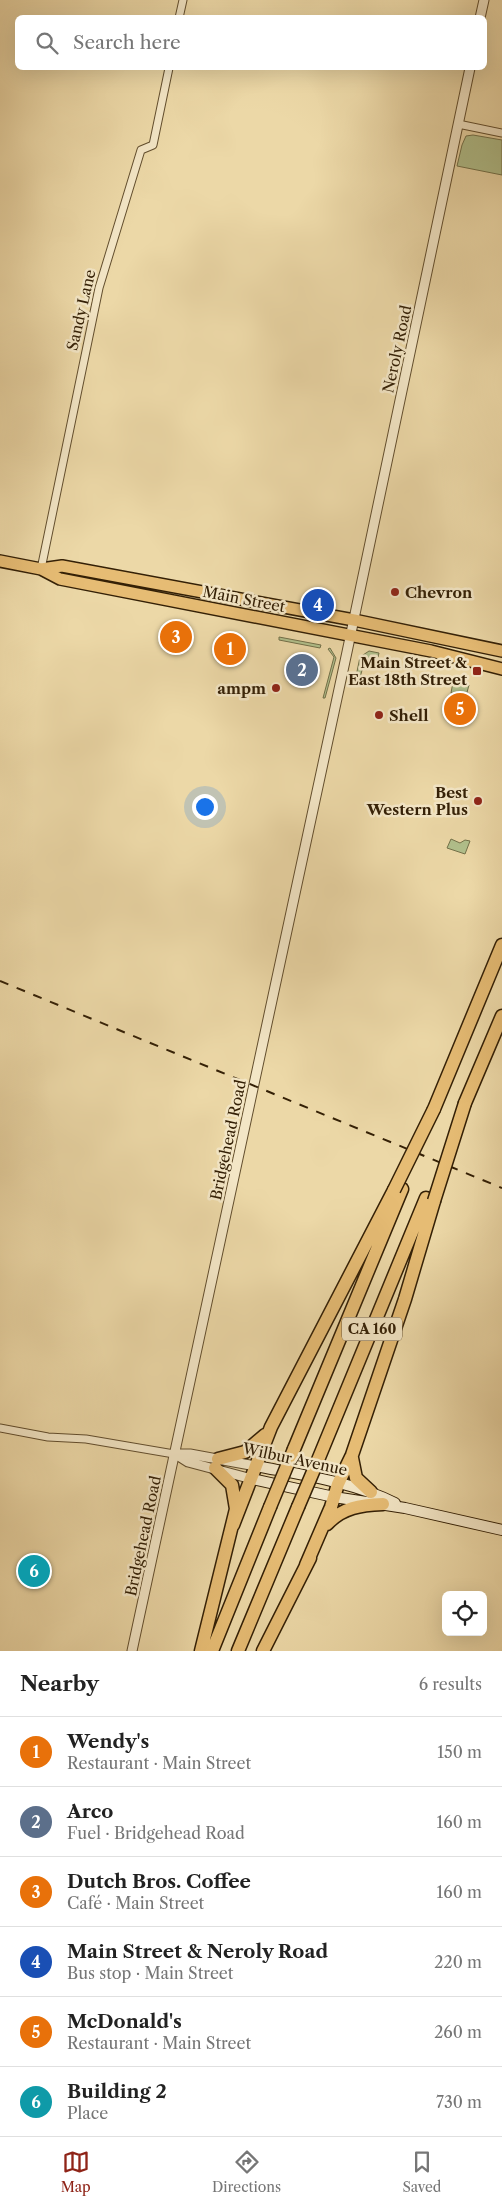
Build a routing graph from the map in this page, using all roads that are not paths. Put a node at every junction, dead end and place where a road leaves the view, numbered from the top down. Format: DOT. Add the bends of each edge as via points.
graph roads {
  1 [pos="182,0"];
  2 [pos="484,0"];
  3 [pos="180,15"];
  4 [pos="481,15"];
  5 [pos="168,70"];
  6 [pos="470,70"];
  7 [pos="458,124"];
  8 [pos="502,133"];
  9 [pos="0,561"];
  10 [pos="40,569"];
  11 [pos="354,620"];
  12 [pos="351,635"];
  13 [pos="502,651"];
  14 [pos="502,669"];
  15 [pos="502,945"];
  16 [pos="502,1016"];
  17 [pos="398,1190"];
  18 [pos="430,1199"];
  19 [pos="272,1427"];
  20 [pos="0,1428"];
  21 [pos="174,1454"];
  22 [pos="352,1455"];
  23 [pos="217,1463"];
  24 [pos="256,1466"];
  25 [pos="252,1479"];
  26 [pos="338,1484"];
  27 [pos="371,1492"];
  28 [pos="334,1497"];
  29 [pos="383,1504"];
  30 [pos="405,1508"];
  31 [pos="233,1525"];
  32 [pos="502,1530"];
  33 [pos="306,1565"];
  34 [pos="132,1651"];
  35 [pos="201,1651"];
  36 [pos="212,1651"];
  37 [pos="238,1651"];
  38 [pos="263,1651"];
  1 -- 3 [label="street"];
  2 -- 4 [label="street"];
  5 -- 10 [label="street, Sandy Lane" via="152,145 141,150 98,288"];
  6 -- 7 [label="street, Neroly Road"];
  7 -- 8 [label="street"];
  7 -- 11 [label="street, Neroly Road"];
  9 -- 10 [label="main road, Main Street"];
  10 -- 11 [label="main road, Main Street" via="62,566"];
  10 -- 12 [label="main road, Main Street" via="60,579"];
  11 -- 12 [label="street, Neroly Road"];
  11 -- 13 [label="main road, Main Street"];
  12 -- 14 [label="main road, Main Street"];
  12 -- 21 [label="street, Bridgehead Road"];
  15 -- 17 [label="highway, bridge"];
  16 -- 18 [label="highway, CA 160, bridge" via="465,1103"];
  17 -- 19 [label="highway"];
  17 -- 36 [label="highway, CA 160, bridge"];
  18 -- 22 [label="highway" via="402,1307"];
  18 -- 37 [label="highway, CA 160, bridge"];
  19 -- 23 [label="highway" via="252,1448"];
  19 -- 24 [label="highway"];
  20 -- 21 [label="street, Wilbur Avenue"];
  21 -- 23 [label="street, Wilbur Avenue"];
  21 -- 34 [label="street, Bridgehead Road"];
  22 -- 26 [label="highway"];
  22 -- 27 [label="highway" via="356,1478"];
  23 -- 24 [label="street, Wilbur Avenue"];
  23 -- 25 [label="street, Wilbur Avenue"];
  23 -- 31 [label="highway" via="235,1493"];
  24 -- 25 [label="highway"];
  24 -- 26 [label="main road, Wilbur Avenue"];
  25 -- 28 [label="main road, Wilbur Avenue"];
  25 -- 31 [label="highway"];
  26 -- 27 [label="main road, Wilbur Avenue"];
  26 -- 28 [label="highway"];
  27 -- 30 [label="main road, Wilbur Avenue"];
  28 -- 29 [label="main road, Wilbur Avenue"];
  28 -- 33 [label="highway"];
  29 -- 30 [label="main road, Wilbur Avenue"];
  29 -- 33 [label="highway" via="356,1506 339,1513 326,1525"];
  30 -- 32 [label="main road, Wilbur Avenue"];
  31 -- 35 [label="highway"];
  33 -- 38 [label="highway"];
}
